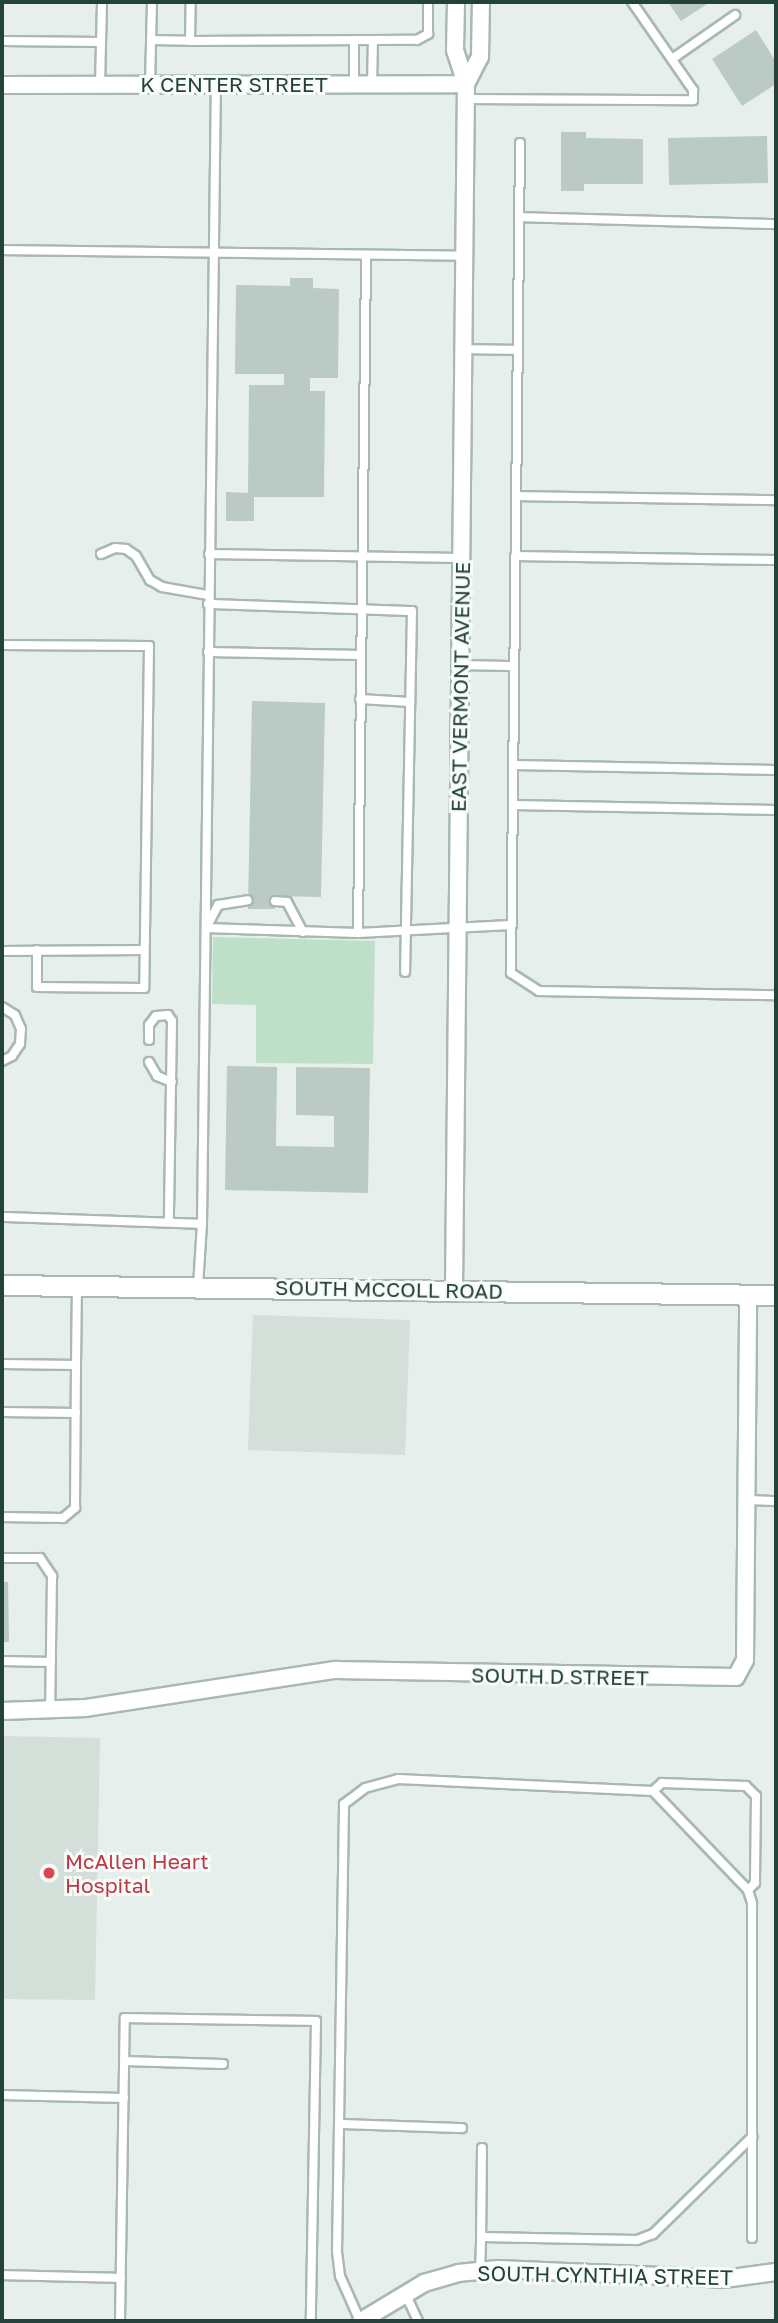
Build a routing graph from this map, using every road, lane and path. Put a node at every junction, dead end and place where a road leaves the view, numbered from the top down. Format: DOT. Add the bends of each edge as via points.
graph roads {
  1 [pos="102,2"];
  2 [pos="152,2"];
  3 [pos="191,2"];
  4 [pos="428,2"];
  5 [pos="456,2"];
  6 [pos="481,2"];
  7 [pos="632,2"];
  8 [pos="735,15"];
  9 [pos="151,40"];
  10 [pos="190,40"];
  11 [pos="354,40"];
  12 [pos="373,40"];
  13 [pos="2,41"];
  14 [pos="101,42"];
  15 [pos="672,59"];
  16 [pos="216,84"];
  17 [pos="354,84"];
  18 [pos="372,84"];
  19 [pos="2,85"];
  20 [pos="100,85"];
  21 [pos="150,85"];
  22 [pos="466,92"];
  23 [pos="520,144"];
  24 [pos="520,218"];
  25 [pos="776,224"];
  26 [pos="2,250"];
  27 [pos="214,253"];
  28 [pos="366,255"];
  29 [pos="464,256"];
  30 [pos="463,349"];
  31 [pos="517,351"];
  32 [pos="516,496"];
  33 [pos="776,500"];
  34 [pos="101,554"];
  35 [pos="209,554"];
  36 [pos="363,555"];
  37 [pos="515,556"];
  38 [pos="461,558"];
  39 [pos="776,560"];
  40 [pos="208,599"];
  41 [pos="361,609"];
  42 [pos="2,645"];
  43 [pos="208,652"];
  44 [pos="361,655"];
  45 [pos="460,665"];
  46 [pos="514,666"];
  47 [pos="360,699"];
  48 [pos="410,702"];
  49 [pos="514,765"];
  50 [pos="776,770"];
  51 [pos="513,805"];
  52 [pos="776,810"];
  53 [pos="248,900"];
  54 [pos="275,901"];
  55 [pos="510,925"];
  56 [pos="206,928"];
  57 [pos="458,928"];
  58 [pos="407,931"];
  59 [pos="303,932"];
  60 [pos="358,933"];
  61 [pos="37,950"];
  62 [pos="144,950"];
  63 [pos="2,951"];
  64 [pos="405,972"];
  65 [pos="776,995"];
  66 [pos="2,1007"];
  67 [pos="149,1040"];
  68 [pos="2,1061"];
  69 [pos="149,1062"];
  70 [pos="172,1082"];
  71 [pos="2,1217"];
  72 [pos="169,1222"];
  73 [pos="202,1224"];
  74 [pos="2,1285"];
  75 [pos="77,1286"];
  76 [pos="198,1287"];
  77 [pos="454,1289"];
  78 [pos="748,1294"];
  79 [pos="776,1295"];
  80 [pos="2,1364"];
  81 [pos="76,1365"];
  82 [pos="2,1412"];
  83 [pos="76,1413"];
  84 [pos="746,1500"];
  85 [pos="776,1501"];
  86 [pos="2,1517"];
  87 [pos="2,1558"];
  88 [pos="2,1661"];
  89 [pos="51,1662"];
  90 [pos="2,1711"];
  91 [pos="50,1711"];
  92 [pos="653,1791"];
  93 [pos="748,1890"];
  94 [pos="124,2062"];
  95 [pos="223,2064"];
  96 [pos="2,2095"];
  97 [pos="124,2098"];
  98 [pos="339,2124"];
  99 [pos="462,2128"];
  100 [pos="752,2137"];
  101 [pos="482,2148"];
  102 [pos="481,2237"];
  103 [pos="752,2238"];
  104 [pos="480,2271"];
  105 [pos="776,2272"];
  106 [pos="2,2275"];
  107 [pos="121,2277"];
  108 [pos="405,2294"];
  109 [pos="120,2321"];
  110 [pos="311,2321"];
  111 [pos="361,2321"];
  112 [pos="418,2321"];
  1 -- 14 [label="lane"];
  2 -- 9 [label="lane"];
  3 -- 10 [label="lane"];
  4 -- 12 [label="lane" via="428,34 417,40"];
  5 -- 22 [label="street" via="455,50"];
  6 -- 22 [label="street" via="480,57"];
  7 -- 15 [label="lane"];
  8 -- 15 [label="lane"];
  9 -- 10 [label="lane"];
  9 -- 21 [label="lane"];
  10 -- 11 [label="lane"];
  11 -- 12 [label="lane"];
  11 -- 17 [label="lane"];
  12 -- 18 [label="lane"];
  13 -- 14 [label="lane"];
  14 -- 20 [label="lane"];
  15 -- 22 [label="lane" via="693,90 693,100 687,104"];
  16 -- 17 [label="street, K CENTER STREET"];
  16 -- 21 [label="street, K CENTER STREET"];
  16 -- 27 [label="lane"];
  17 -- 18 [label="street, K CENTER STREET"];
  18 -- 22 [label="street, K CENTER STREET"];
  19 -- 20 [label="street, K CENTER STREET"];
  20 -- 21 [label="street, K CENTER STREET"];
  22 -- 29 [label="street, EAST VERMONT AVENUE"];
  23 -- 24 [label="lane"];
  24 -- 25 [label="lane"];
  24 -- 31 [label="lane"];
  26 -- 27 [label="lane"];
  27 -- 28 [label="lane"];
  27 -- 35 [label="lane"];
  28 -- 29 [label="lane"];
  28 -- 36 [label="lane"];
  29 -- 30 [label="street, EAST VERMONT AVENUE"];
  30 -- 31 [label="lane"];
  30 -- 38 [label="street, EAST VERMONT AVENUE"];
  31 -- 32 [label="lane"];
  32 -- 33 [label="lane"];
  32 -- 37 [label="lane"];
  34 -- 40 [label="lane" via="126,549 136,556 150,580"];
  35 -- 36 [label="lane"];
  35 -- 40 [label="lane"];
  36 -- 38 [label="lane"];
  36 -- 41 [label="lane"];
  37 -- 39 [label="lane"];
  37 -- 46 [label="lane"];
  38 -- 45 [label="street, EAST VERMONT AVENUE"];
  40 -- 41 [label="lane"];
  40 -- 43 [label="lane"];
  41 -- 44 [label="lane"];
  41 -- 48 [label="lane" via="412,611"];
  42 -- 62 [label="lane" via="149,646"];
  43 -- 44 [label="lane"];
  43 -- 56 [label="lane"];
  44 -- 47 [label="lane"];
  45 -- 46 [label="lane"];
  45 -- 57 [label="street, EAST VERMONT AVENUE"];
  46 -- 49 [label="lane"];
  47 -- 48 [label="lane"];
  47 -- 60 [label="lane"];
  48 -- 58 [label="lane"];
  49 -- 50 [label="lane"];
  49 -- 51 [label="lane"];
  51 -- 52 [label="lane"];
  51 -- 55 [label="lane"];
  53 -- 56 [label="lane" via="218,905"];
  54 -- 59 [label="lane" via="288,902"];
  55 -- 57 [label="lane"];
  55 -- 65 [label="lane" via="511,973 539,991"];
  56 -- 59 [label="lane"];
  56 -- 73 [label="lane"];
  57 -- 58 [label="lane"];
  57 -- 77 [label="street, EAST VERMONT AVENUE"];
  58 -- 60 [label="lane"];
  58 -- 64 [label="lane"];
  59 -- 60 [label="lane"];
  61 -- 62 [label="lane"];
  61 -- 62 [label="lane" via="37,987 130,988 144,988"];
  61 -- 63 [label="lane"];
  66 -- 68 [label="lane" via="15,1015 21,1029 20,1044"];
  67 -- 70 [label="lane" via="149,1025 156,1016 168,1016 172,1021"];
  69 -- 70 [label="lane" via="157,1076"];
  70 -- 72 [label="lane"];
  71 -- 72 [label="lane"];
  72 -- 73 [label="lane"];
  73 -- 76 [label="lane"];
  74 -- 75 [label="street, SOUTH MCCOLL ROAD"];
  75 -- 76 [label="street, SOUTH MCCOLL ROAD"];
  75 -- 81 [label="lane"];
  76 -- 77 [label="street, SOUTH MCCOLL ROAD"];
  77 -- 78 [label="street, SOUTH MCCOLL ROAD"];
  78 -- 79 [label="street, SOUTH MCCOLL ROAD"];
  78 -- 84 [label="street, SOUTH D STREET"];
  80 -- 81 [label="lane"];
  81 -- 83 [label="lane"];
  82 -- 83 [label="lane"];
  83 -- 86 [label="lane" via="75,1508 63,1518"];
  84 -- 85 [label="lane"];
  84 -- 91 [label="street, SOUTH D STREET" via="745,1660 736,1677 335,1670"];
  87 -- 89 [label="lane" via="40,1558 47,1564 52,1576"];
  88 -- 89 [label="lane"];
  89 -- 91 [label="lane"];
  90 -- 91 [label="street, SOUTH D STREET"];
  92 -- 93 [label="lane"];
  92 -- 93 [label="lane" via="662,1783 746,1786 756,1796 755,1883"];
  92 -- 98 [label="lane" via="398,1779 365,1788 344,1804"];
  93 -- 100 [label="lane" via="752,1903"];
  94 -- 95 [label="lane"];
  94 -- 97 [label="lane"];
  94 -- 110 [label="lane" via="125,2018 316,2021"];
  96 -- 97 [label="lane"];
  97 -- 107 [label="lane"];
  98 -- 99 [label="lane"];
  98 -- 111 [label="lane" via="337,2252 340,2276"];
  100 -- 102 [label="lane" via="653,2234 637,2240"];
  100 -- 103 [label="lane"];
  101 -- 102 [label="lane"];
  102 -- 104 [label="lane"];
  104 -- 105 [label="street, SOUTH CYNTHIA STREET" via="724,2279"];
  104 -- 108 [label="street, SOUTH CYNTHIA STREET" via="458,2273"];
  106 -- 107 [label="lane"];
  107 -- 109 [label="lane"];
  108 -- 111 [label="street, SOUTH CYNTHIA STREET"];
  108 -- 112 [label="lane"];
}
